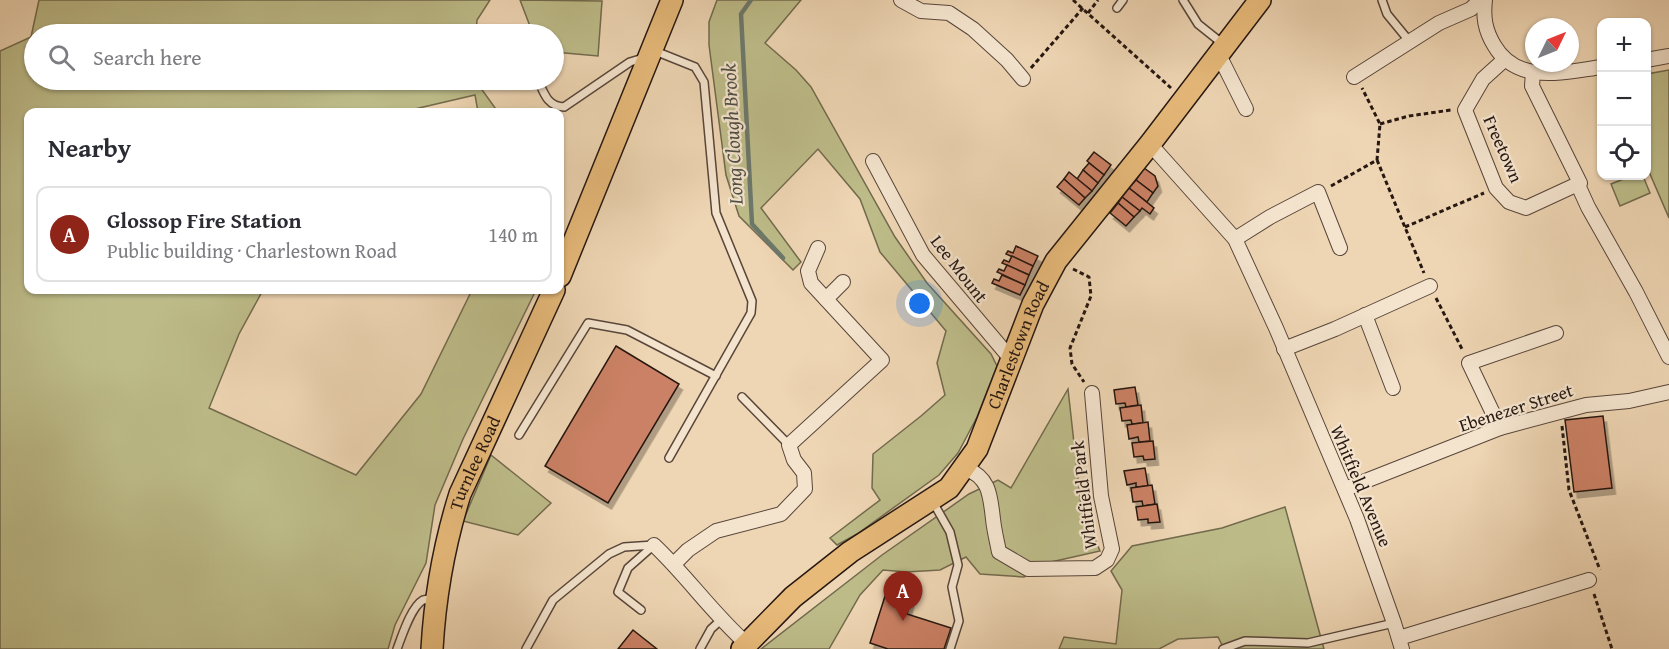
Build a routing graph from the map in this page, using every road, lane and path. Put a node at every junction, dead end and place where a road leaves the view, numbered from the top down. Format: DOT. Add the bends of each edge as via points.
graph roads {
  1 [pos="672,0"];
  2 [pos="901,0"];
  3 [pos="1073,0"];
  4 [pos="1098,0"];
  5 [pos="1123,0"];
  6 [pos="1183,0"];
  7 [pos="1260,0"];
  8 [pos="1382,0"];
  9 [pos="1480,0"];
  10 [pos="1485,0"];
  11 [pos="1083,8"];
  12 [pos="1117,8"];
  13 [pos="1088,13"];
  14 [pos="1410,42"];
  15 [pos="1220,51"];
  16 [pos="650,56"];
  17 [pos="1669,56"];
  18 [pos="1651,59"];
  19 [pos="1504,60"];
  20 [pos="1597,68"];
  21 [pos="1525,70"];
  22 [pos="1579,70"];
  23 [pos="1528,72"];
  24 [pos="1532,72"];
  25 [pos="1558,72"];
  26 [pos="1354,77"];
  27 [pos="1023,79"];
  28 [pos="542,90"];
  29 [pos="1184,99"];
  30 [pos="1246,109"];
  31 [pos="1465,110"];
  32 [pos="1380,124"];
  33 [pos="1150,144"];
  34 [pos="1377,160"];
  35 [pos="873,161"];
  36 [pos="1578,185"];
  37 [pos="1496,188"];
  38 [pos="1318,192"];
  39 [pos="1405,227"];
  40 [pos="1235,238"];
  41 [pos="818,248"];
  42 [pos="1340,248"];
  43 [pos="1056,261"];
  44 [pos="564,266"];
  45 [pos="843,282"];
  46 [pos="1430,286"];
  47 [pos="552,294"];
  48 [pos="826,298"];
  49 [pos="1365,315"];
  50 [pos="1556,333"];
  51 [pos="1284,349"];
  52 [pos="1669,357"];
  53 [pos="1011,359"];
  54 [pos="1469,363"];
  55 [pos="716,376"];
  56 [pos="1393,388"];
  57 [pos="1669,392"];
  58 [pos="1092,393"];
  59 [pos="742,397"];
  60 [pos="1561,412"];
  61 [pos="1500,428"];
  62 [pos="519,435"];
  63 [pos="789,445"];
  64 [pos="669,458"];
  65 [pos="965,468"];
  66 [pos="1345,489"];
  67 [pos="932,500"];
  68 [pos="654,545"];
  69 [pos="674,564"];
  70 [pos="1589,580"];
  71 [pos="436,597"];
  72 [pos="641,610"];
  73 [pos="722,619"];
  74 [pos="1394,623"];
  75 [pos="1400,644"];
  76 [pos="745,647"];
  77 [pos="397,649"];
  78 [pos="432,649"];
  79 [pos="526,649"];
  80 [pos="700,649"];
  81 [pos="950,649"];
  82 [pos="1223,649"];
  83 [pos="1612,649"];
  1 -- 16 [label="main road"];
  2 -- 27 [label="street" via="921,11 949,13 1007,60"];
  3 -- 11 [label="path"];
  4 -- 13 [label="path"];
  5 -- 12 [label="lane"];
  6 -- 15 [label="lane"];
  7 -- 15 [label="main road, Charlestown Road"];
  8 -- 14 [label="lane" via="1387,14"];
  9 -- 14 [label="street" via="1471,9"];
  10 -- 19 [label="street" via="1485,27"];
  11 -- 13 [label="path"];
  11 -- 27 [label="path"];
  13 -- 29 [label="path"];
  14 -- 26 [label="street"];
  15 -- 29 [label="main road, Charlestown Road"];
  15 -- 30 [label="street"];
  16 -- 28 [label="lane" via="630,63 564,107 551,103"];
  16 -- 44 [label="main road"];
  16 -- 55 [label="lane" via="695,67 704,82 716,213 752,301 751,313"];
  17 -- 18 [label="street"];
  19 -- 21 [label="street"];
  19 -- 31 [label="street, Freetown" via="1483,79"];
  20 -- 22 [label="street"];
  23 -- 36 [label="street" via="1580,181"];
  24 -- 25 [label="street"];
  26 -- 32 [label="path"];
  29 -- 33 [label="main road, Charlestown Road"];
  31 -- 32 [label="path" via="1440,111"];
  31 -- 37 [label="street, Freetown"];
  32 -- 34 [label="path"];
  33 -- 40 [label="street, Whitfield Avenue"];
  33 -- 43 [label="main road, Charlestown Road"];
  34 -- 38 [label="path"];
  34 -- 39 [label="path"];
  35 -- 53 [label="street, Lee Mount" via="923,255"];
  36 -- 37 [label="street, Freetown" via="1526,208 1509,202"];
  36 -- 52 [label="street"];
  37 -- 39 [label="path"];
  38 -- 40 [label="street"];
  38 -- 42 [label="street"];
  39 -- 46 [label="path"];
  40 -- 51 [label="street, Whitfield Avenue"];
  41 -- 48 [label="street" via="808,271 811,283"];
  43 -- 53 [label="main road, Charlestown Road"];
  43 -- 58 [label="path" via="1089,277 1091,296 1070,348 1072,364"];
  45 -- 48 [label="street"];
  46 -- 49 [label="street"];
  46 -- 54 [label="path"];
  47 -- 71 [label="main road, Turnlee Road" via="460,494"];
  48 -- 63 [label="street" via="882,360"];
  49 -- 51 [label="street"];
  49 -- 56 [label="street"];
  50 -- 54 [label="street"];
  51 -- 66 [label="street, Whitfield Avenue"];
  53 -- 65 [label="main road, Charlestown Road" via="977,449"];
  54 -- 61 [label="street"];
  55 -- 62 [label="lane" via="627,330 588,322"];
  55 -- 64 [label="lane"];
  57 -- 60 [label="street, Ebenezer Street"];
  58 -- 65 [label="street, Whitfield Park" via="1101,496 1112,549 1107,560 1095,568 1028,569 999,552 990,492 981,478"];
  59 -- 63 [label="lane"];
  60 -- 61 [label="street, Ebenezer Street"];
  60 -- 70 [label="path" via="1569,490 1600,570 1587,574"];
  61 -- 66 [label="street, Ebenezer Street"];
  63 -- 69 [label="street" via="804,473 805,489 795,501 781,514 716,531"];
  65 -- 67 [label="main road, Charlestown Road" via="949,488"];
  66 -- 74 [label="street, Whitfield Avenue"];
  67 -- 76 [label="main road, Charlestown Road" via="850,552 793,597"];
  67 -- 81 [label="lane" via="950,532 957,565 952,587 959,621"];
  68 -- 69 [label="street"];
  68 -- 72 [label="lane" via="628,568 618,592"];
  68 -- 79 [label="lane" via="624,547 609,554 553,600"];
  69 -- 73 [label="street"];
  70 -- 75 [label="street, Whitfield Avenue"];
  70 -- 83 [label="path"];
  71 -- 77 [label="lane" via="417,607"];
  71 -- 78 [label="main road, Turnlee Road"];
  73 -- 76 [label="street"];
  73 -- 80 [label="lane"];
  74 -- 75 [label="street, Whitfield Avenue"];
  74 -- 82 [label="lane" via="1308,643 1245,641"];
}
